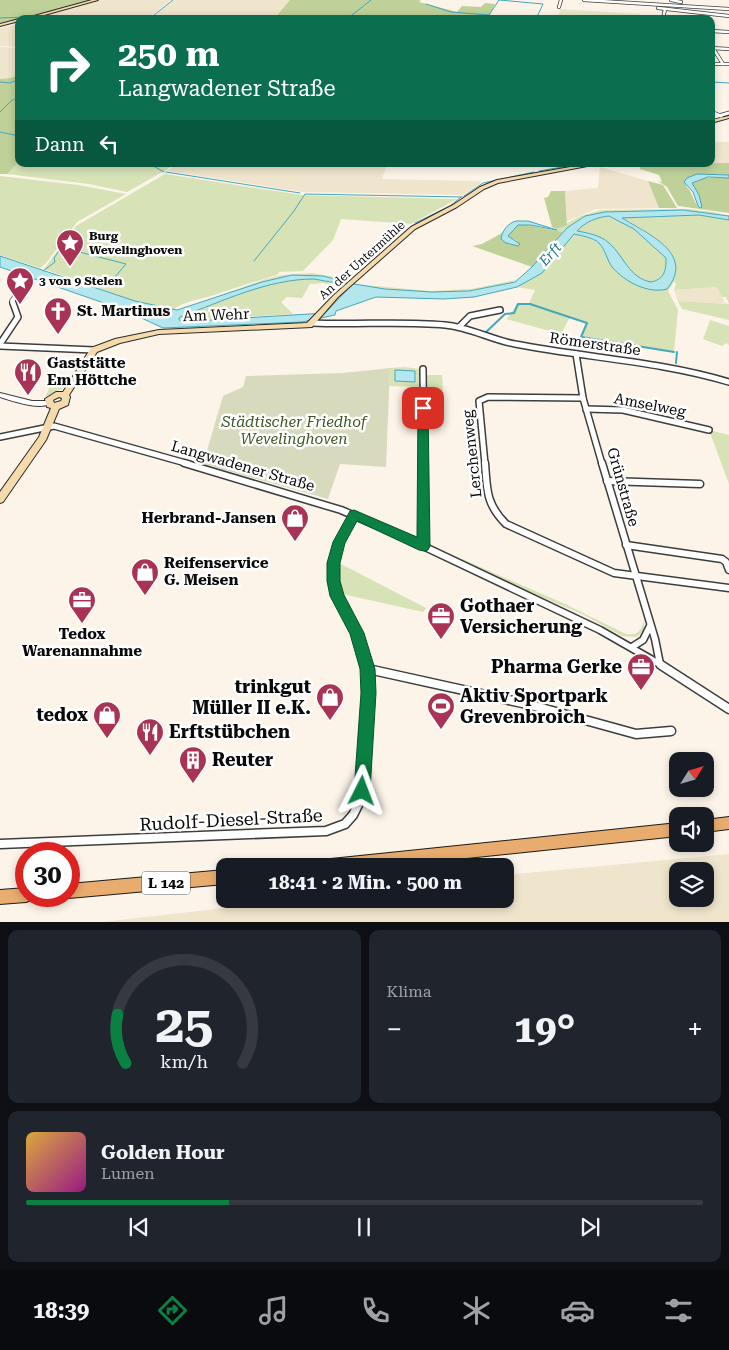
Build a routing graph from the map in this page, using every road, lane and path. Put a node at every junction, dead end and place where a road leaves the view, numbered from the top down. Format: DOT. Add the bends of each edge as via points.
graph roads {
  1 [pos="96,0"];
  2 [pos="561,0"];
  3 [pos="584,0"];
  4 [pos="671,0"];
  5 [pos="707,4"];
  6 [pos="643,5"];
  7 [pos="689,6"];
  8 [pos="559,7"];
  9 [pos="706,7"];
  10 [pos="666,9"];
  11 [pos="722,9"];
  12 [pos="729,10"];
  13 [pos="40,15"];
  14 [pos="664,15"];
  15 [pos="712,15"];
  16 [pos="722,15"];
  17 [pos="729,16"];
  18 [pos="15,21"];
  19 [pos="0,25"];
  20 [pos="715,31"];
  21 [pos="729,32"];
  22 [pos="715,47"];
  23 [pos="729,49"];
  24 [pos="715,53"];
  25 [pos="715,64"];
  26 [pos="723,64"];
  27 [pos="729,64"];
  28 [pos="575,167"];
  29 [pos="27,280"];
  30 [pos="500,310"];
  31 [pos="314,322"];
  32 [pos="354,325"];
  33 [pos="459,327"];
  34 [pos="0,345"];
  35 [pos="94,350"];
  36 [pos="576,354"];
  37 [pos="423,369"];
  38 [pos="729,382"];
  39 [pos="0,395"];
  40 [pos="584,398"];
  41 [pos="52,405"];
  42 [pos="586,409"];
  43 [pos="49,426"];
  44 [pos="709,430"];
  45 [pos="0,437"];
  46 [pos="607,481"];
  47 [pos="700,484"];
  48 [pos="0,499"];
  49 [pos="354,514"];
  50 [pos="626,545"];
  51 [pos="424,546"];
  52 [pos="726,560"];
  53 [pos="729,570"];
  54 [pos="635,576"];
  55 [pos="729,588"];
  56 [pos="650,626"];
  57 [pos="632,647"];
  58 [pos="660,664"];
  59 [pos="368,669"];
  60 [pos="729,709"];
  61 [pos="671,730"];
  62 [pos="729,824"];
  63 [pos="714,825"];
  64 [pos="669,830"];
  65 [pos="0,844"];
  66 [pos="406,858"];
  67 [pos="216,878"];
  68 [pos="80,890"];
  69 [pos="15,895"];
  70 [pos="0,897"];
  1 -- 13 [label="main road"];
  2 -- 8 [label="street"];
  3 -- 6 [label="street"];
  4 -- 7 [label="street"];
  5 -- 9 [label="street"];
  6 -- 7 [label="street"];
  6 -- 10 [label="street"];
  7 -- 9 [label="street"];
  9 -- 11 [label="street"];
  10 -- 14 [label="street"];
  10 -- 15 [label="street"];
  11 -- 12 [label="street"];
  11 -- 16 [label="street"];
  15 -- 16 [label="street"];
  16 -- 17 [label="street"];
  18 -- 19 [label="main road"];
  20 -- 21 [label="street"];
  22 -- 23 [label="street"];
  24 -- 26 [label="street"];
  25 -- 26 [label="street"];
  26 -- 27 [label="street"];
  28 -- 31 [label="main road, An der Untermühle" via="484,187 456,206 414,227 348,285"];
  29 -- 34 [label="street" via="12,301 18,317"];
  30 -- 33 [label="street" via="470,316"];
  31 -- 32 [label="street, Am Wehr" via="319,325"];
  31 -- 35 [label="main road, Am Wehr" via="155,332"];
  32 -- 33 [label="street, Römerstraße" via="391,322"];
  33 -- 36 [label="street, Römerstraße" via="508,343"];
  34 -- 35 [label="street"];
  35 -- 41 [label="main road" via="65,395 66,401"];
  36 -- 38 [label="street, Römerstraße" via="693,371"];
  36 -- 40 [label="street, Grünstraße"];
  37 -- 51 [label="street"];
  39 -- 41 [label="street" via="32,404"];
  40 -- 42 [label="street, Grünstraße"];
  40 -- 54 [label="street, Lerchenweg" via="488,397 480,400 478,408 489,502 497,516 511,527 604,569"];
  41 -- 43 [label="main road"];
  42 -- 44 [label="street, Amselweg" via="619,410"];
  42 -- 46 [label="street, Grünstraße"];
  43 -- 45 [label="street"];
  43 -- 48 [label="main road"];
  43 -- 49 [label="street, Langwadener Straße" via="239,478"];
  46 -- 47 [label="street"];
  46 -- 50 [label="street, Grünstraße"];
  49 -- 51 [label="street, Langwadener Straße"];
  49 -- 59 [label="street, Rudolf-Diesel-Straße" via="336,549 333,574 337,596 357,633"];
  50 -- 52 [label="street"];
  50 -- 54 [label="street, Grünstraße"];
  51 -- 57 [label="street, Langwadener Straße"];
  52 -- 53 [label="street"];
  54 -- 55 [label="street"];
  54 -- 56 [label="street, Grünstraße"];
  56 -- 57 [label="street" via="643,640"];
  56 -- 58 [label="street, Grünstraße"];
  57 -- 58 [label="street, Langwadener Straße"];
  58 -- 60 [label="street, Langwadener Straße"];
  59 -- 61 [label="street" via="527,704 636,734"];
  59 -- 65 [label="street, Rudolf-Diesel-Straße" via="361,796 352,817 340,828"];
  62 -- 63 [label="main road"];
  64 -- 66 [label="main road"];
  67 -- 68 [label="main road, L 142"];
  69 -- 70 [label="main road"];
}
